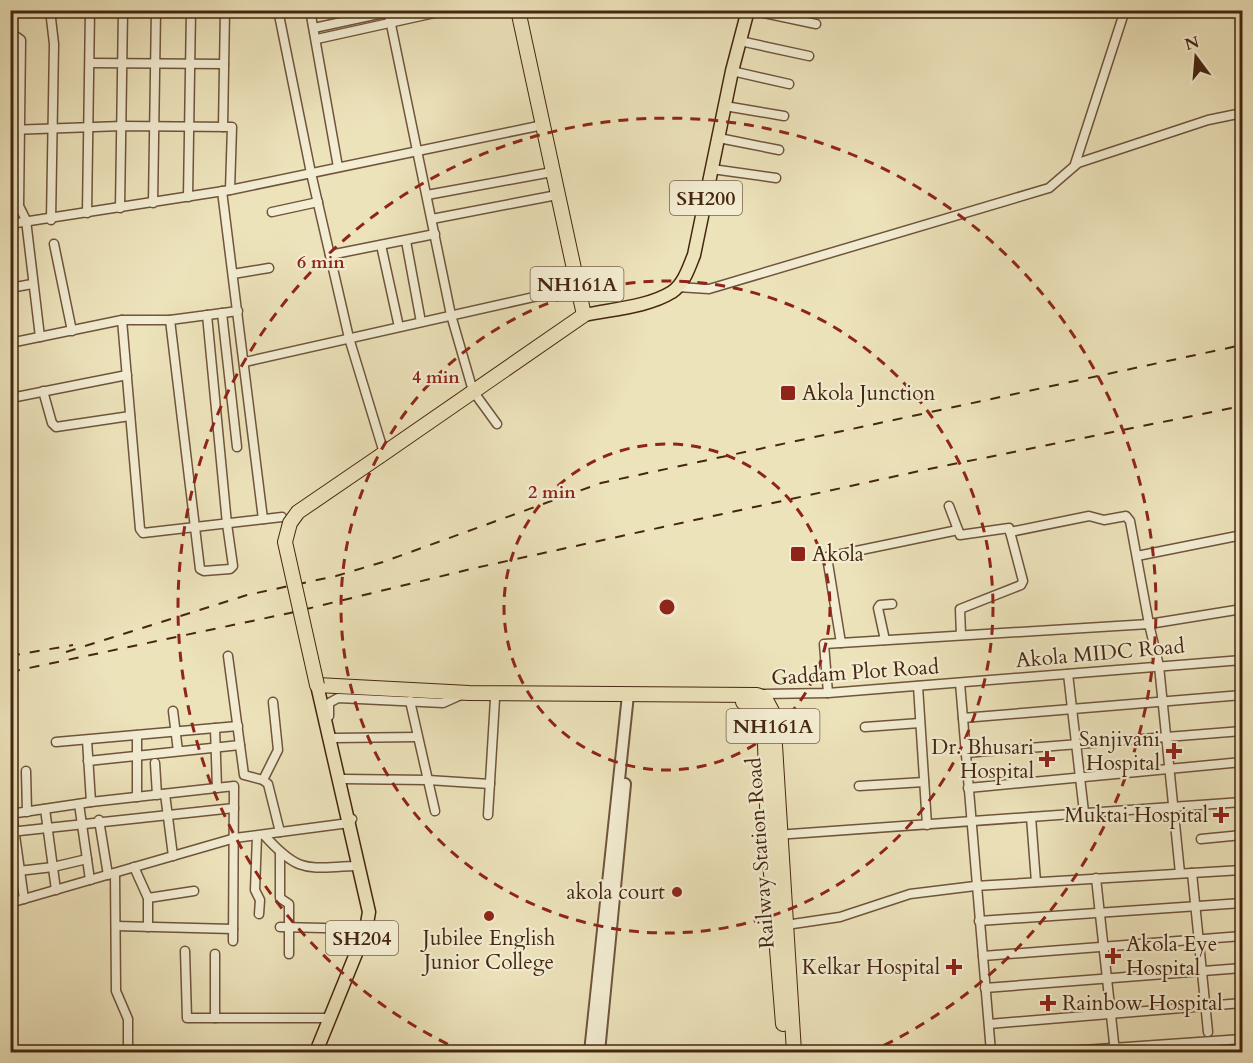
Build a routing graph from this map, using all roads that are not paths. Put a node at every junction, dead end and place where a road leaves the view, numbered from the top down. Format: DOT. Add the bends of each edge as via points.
graph roads {
  1 [pos="50,10"];
  2 [pos="90,10"];
  3 [pos="123,10"];
  4 [pos="156,10"];
  5 [pos="191,10"];
  6 [pos="225,10"];
  7 [pos="278,10"];
  8 [pos="310,10"];
  9 [pos="448,10"];
  10 [pos="518,10"];
  11 [pos="749,10"];
  12 [pos="1125,10"];
  13 [pos="388,11"];
  14 [pos="390,22"];
  15 [pos="816,24"];
  16 [pos="314,28"];
  17 [pos="10,32"];
  18 [pos="317,39"];
  19 [pos="740,41"];
  20 [pos="809,56"];
  21 [pos="155,62"];
  22 [pos="189,62"];
  23 [pos="90,63"];
  24 [pos="122,63"];
  25 [pos="224,64"];
  26 [pos="732,71"];
  27 [pos="789,84"];
  28 [pos="725,106"];
  29 [pos="1242,112"];
  30 [pos="784,116"];
  31 [pos="543,125"];
  32 [pos="88,126"];
  33 [pos="122,126"];
  34 [pos="155,126"];
  35 [pos="188,127"];
  36 [pos="223,127"];
  37 [pos="52,129"];
  38 [pos="15,130"];
  39 [pos="719,138"];
  40 [pos="779,150"];
  41 [pos="419,152"];
  42 [pos="1075,164"];
  43 [pos="338,167"];
  44 [pos="712,170"];
  45 [pos="552,172"];
  46 [pos="311,173"];
  47 [pos="776,178"];
  48 [pos="226,191"];
  49 [pos="427,195"];
  50 [pos="557,195"];
  51 [pos="188,196"];
  52 [pos="318,202"];
  53 [pos="153,203"];
  54 [pos="120,208"];
  55 [pos="87,213"];
  56 [pos="273,213"];
  57 [pos="432,219"];
  58 [pos="26,220"];
  59 [pos="51,220"];
  60 [pos="10,225"];
  61 [pos="435,234"];
  62 [pos="406,241"];
  63 [pos="54,244"];
  64 [pos="381,245"];
  65 [pos="330,255"];
  66 [pos="269,268"];
  67 [pos="233,274"];
  68 [pos="32,284"];
  69 [pos="578,287"];
  70 [pos="677,287"];
  71 [pos="10,288"];
  72 [pos="238,311"];
  73 [pos="222,313"];
  74 [pos="207,315"];
  75 [pos="451,315"];
  76 [pos="584,315"];
  77 [pos="122,320"];
  78 [pos="170,320"];
  79 [pos="421,322"];
  80 [pos="399,327"];
  81 [pos="72,331"];
  82 [pos="40,337"];
  83 [pos="349,338"];
  84 [pos="10,343"];
  85 [pos="245,362"];
  86 [pos="127,375"];
  87 [pos="43,391"];
  88 [pos="472,391"];
  89 [pos="11,398"];
  90 [pos="130,416"];
  91 [pos="497,424"];
  92 [pos="237,447"];
  93 [pos="382,455"];
  94 [pos="949,506"];
  95 [pos="282,517"];
  96 [pos="263,519"];
  97 [pos="226,524"];
  98 [pos="194,528"];
  99 [pos="958,530"];
  100 [pos="1010,532"];
  101 [pos="1242,536"];
  102 [pos="1137,556"];
  103 [pos="892,604"];
  104 [pos="1242,609"];
  105 [pos="1149,624"];
  106 [pos="961,635"];
  107 [pos="885,640"];
  108 [pos="841,643"];
  109 [pos="228,656"];
  110 [pos="1242,660"];
  111 [pos="1159,666"];
  112 [pos="1068,674"];
  113 [pos="960,682"];
  114 [pos="317,685"];
  115 [pos="918,686"];
  116 [pos="467,693"];
  117 [pos="828,693"];
  118 [pos="1242,695"];
  119 [pos="628,698"];
  120 [pos="495,699"];
  121 [pos="410,701"];
  122 [pos="760,701"];
  123 [pos="273,702"];
  124 [pos="1163,702"];
  125 [pos="173,711"];
  126 [pos="1072,711"];
  127 [pos="963,718"];
  128 [pos="920,723"];
  129 [pos="238,726"];
  130 [pos="865,727"];
  131 [pos="215,728"];
  132 [pos="1242,730"];
  133 [pos="176,732"];
  134 [pos="137,735"];
  135 [pos="1166,736"];
  136 [pos="417,737"];
  137 [pos="334,738"];
  138 [pos="87,740"];
  139 [pos="56,742"];
  140 [pos="1077,744"];
  141 [pos="240,745"];
  142 [pos="217,748"];
  143 [pos="178,752"];
  144 [pos="965,753"];
  145 [pos="139,755"];
  146 [pos="88,761"];
  147 [pos="1242,762"];
  148 [pos="155,764"];
  149 [pos="1170,768"];
  150 [pos="26,771"];
  151 [pos="1080,776"];
  152 [pos="245,777"];
  153 [pos="344,779"];
  154 [pos="263,780"];
  155 [pos="428,780"];
  156 [pos="924,782"];
  157 [pos="490,784"];
  158 [pos="234,786"];
  159 [pos="859,786"];
  160 [pos="217,788"];
  161 [pos="968,788"];
  162 [pos="161,794"];
  163 [pos="137,797"];
  164 [pos="91,802"];
  165 [pos="1242,802"];
  166 [pos="79,804"];
  167 [pos="1173,807"];
  168 [pos="234,808"];
  169 [pos="45,809"];
  170 [pos="435,811"];
  171 [pos="27,812"];
  172 [pos="1084,812"];
  173 [pos="11,814"];
  174 [pos="168,814"];
  175 [pos="488,815"];
  176 [pos="1031,817"];
  177 [pos="99,820"];
  178 [pos="348,820"];
  179 [pos="970,822"];
  180 [pos="81,823"];
  181 [pos="927,825"];
  182 [pos="48,827"];
  183 [pos="13,832"];
  184 [pos="280,832"];
  185 [pos="261,835"];
  186 [pos="774,835"];
  187 [pos="1242,835"];
  188 [pos="235,838"];
  189 [pos="1200,839"];
  190 [pos="280,852"];
  191 [pos="173,856"];
  192 [pos="87,859"];
  193 [pos="359,866"];
  194 [pos="53,867"];
  195 [pos="134,867"];
  196 [pos="1242,870"];
  197 [pos="15,872"];
  198 [pos="1180,873"];
  199 [pos="1192,873"];
  200 [pos="112,874"];
  201 [pos="1096,878"];
  202 [pos="90,880"];
  203 [pos="1036,882"];
  204 [pos="975,886"];
  205 [pos="56,890"];
  206 [pos="194,891"];
  207 [pos="148,898"];
  208 [pos="24,900"];
  209 [pos="10,903"];
  210 [pos="1242,903"];
  211 [pos="1196,906"];
  212 [pos="1100,912"];
  213 [pos="259,914"];
  214 [pos="979,921"];
  215 [pos="786,925"];
  216 [pos="116,926"];
  217 [pos="147,927"];
  218 [pos="284,927"];
  219 [pos="233,928"];
  220 [pos="366,929"];
  221 [pos="1242,936"];
  222 [pos="1199,939"];
  223 [pos="233,941"];
  224 [pos="1104,948"];
  225 [pos="185,951"];
  226 [pos="215,954"];
  227 [pos="289,954"];
  228 [pos="982,956"];
  229 [pos="1242,968"];
  230 [pos="1202,972"];
  231 [pos="1107,979"];
  232 [pos="985,988"];
  233 [pos="1242,1003"];
  234 [pos="1206,1006"];
  235 [pos="1111,1013"];
  236 [pos="215,1018"];
  237 [pos="331,1018"];
  238 [pos="989,1024"];
  239 [pos="1208,1032"];
  240 [pos="10,1034"];
  241 [pos="596,1037"];
  242 [pos="1242,1039"];
  243 [pos="1115,1050"];
  244 [pos="13,1053"];
  245 [pos="128,1053"];
  246 [pos="316,1053"];
  247 [pos="590,1053"];
  248 [pos="599,1053"];
  249 [pos="784,1053"];
  250 [pos="794,1053"];
  251 [pos="991,1053"];
  252 [pos="1054,1053"];
  1 -- 37 [label="street" via="54,44"];
  2 -- 23 [label="street"];
  3 -- 24 [label="street"];
  4 -- 21 [label="street"];
  5 -- 22 [label="street"];
  6 -- 25 [label="street"];
  7 -- 46 [label="street"];
  8 -- 16 [label="street"];
  9 -- 14 [label="street"];
  10 -- 31 [label="highway, NH161A"];
  11 -- 15 [label="street"];
  11 -- 19 [label="main road, SH200"];
  12 -- 42 [label="street"];
  13 -- 14 [label="street"];
  13 -- 16 [label="street"];
  14 -- 18 [label="street"];
  14 -- 41 [label="street"];
  16 -- 18 [label="street"];
  17 -- 38 [label="street" via="21,40"];
  18 -- 43 [label="street"];
  19 -- 20 [label="street"];
  19 -- 26 [label="main road, SH200"];
  21 -- 22 [label="street"];
  21 -- 24 [label="street"];
  21 -- 34 [label="street"];
  22 -- 25 [label="street"];
  22 -- 35 [label="street"];
  23 -- 24 [label="street"];
  23 -- 32 [label="street"];
  24 -- 33 [label="street"];
  25 -- 36 [label="street"];
  26 -- 27 [label="street"];
  26 -- 28 [label="main road, SH200"];
  28 -- 30 [label="street"];
  28 -- 39 [label="main road, SH200"];
  29 -- 42 [label="street"];
  31 -- 41 [label="street"];
  31 -- 45 [label="highway, NH161A"];
  32 -- 33 [label="street"];
  32 -- 37 [label="street"];
  32 -- 55 [label="street"];
  33 -- 34 [label="street"];
  33 -- 54 [label="street"];
  34 -- 35 [label="street"];
  34 -- 53 [label="street"];
  35 -- 36 [label="street"];
  35 -- 51 [label="street"];
  36 -- 48 [label="street" via="231,127"];
  37 -- 38 [label="street"];
  37 -- 59 [label="street"];
  38 -- 58 [label="street" via="19,206"];
  39 -- 40 [label="street"];
  39 -- 44 [label="main road, SH200"];
  41 -- 43 [label="street"];
  41 -- 49 [label="street"];
  42 -- 70 [label="street" via="1049,188 710,289"];
  43 -- 46 [label="street"];
  44 -- 47 [label="street"];
  44 -- 70 [label="main road, SH200" via="694,255"];
  45 -- 49 [label="street"];
  45 -- 50 [label="highway, NH161A"];
  46 -- 48 [label="street"];
  46 -- 52 [label="street"];
  48 -- 51 [label="street"];
  48 -- 67 [label="street"];
  49 -- 57 [label="street"];
  50 -- 57 [label="street"];
  50 -- 69 [label="highway, NH161A"];
  51 -- 53 [label="street"];
  52 -- 56 [label="street"];
  52 -- 65 [label="street"];
  53 -- 54 [label="street"];
  54 -- 55 [label="street"];
  55 -- 59 [label="street"];
  57 -- 61 [label="street"];
  58 -- 59 [label="street"];
  58 -- 60 [label="street"];
  58 -- 68 [label="street"];
  61 -- 62 [label="street"];
  61 -- 75 [label="street"];
  62 -- 64 [label="street"];
  62 -- 79 [label="street"];
  63 -- 81 [label="street"];
  64 -- 65 [label="street"];
  64 -- 80 [label="street"];
  65 -- 83 [label="street"];
  66 -- 67 [label="street"];
  67 -- 72 [label="street"];
  68 -- 71 [label="street"];
  68 -- 82 [label="street"];
  69 -- 75 [label="street"];
  69 -- 76 [label="highway, NH161A"];
  70 -- 76 [label="main road" via="644,303"];
  72 -- 73 [label="street"];
  72 -- 85 [label="street"];
  73 -- 74 [label="street"];
  73 -- 92 [label="street"];
  74 -- 78 [label="street"];
  74 -- 97 [label="street"];
  75 -- 79 [label="street"];
  75 -- 88 [label="street"];
  76 -- 88 [label="highway, NH161A"];
  77 -- 78 [label="street"];
  77 -- 81 [label="street"];
  77 -- 86 [label="street"];
  78 -- 98 [label="street"];
  79 -- 80 [label="street"];
  80 -- 83 [label="street"];
  81 -- 82 [label="street"];
  82 -- 84 [label="street"];
  83 -- 85 [label="street"];
  83 -- 93 [label="street"];
  85 -- 96 [label="street"];
  86 -- 87 [label="street"];
  86 -- 90 [label="street"];
  87 -- 89 [label="street"];
  87 -- 90 [label="street" via="56,427"];
  88 -- 91 [label="street"];
  88 -- 93 [label="highway, NH161A"];
  90 -- 98 [label="street" via="141,532"];
  93 -- 114 [label="highway, NH161A, bridge" via="298,512 286,532"];
  94 -- 99 [label="street"];
  95 -- 96 [label="street"];
  96 -- 97 [label="street"];
  97 -- 98 [label="street"];
  97 -- 98 [label="street" via="233,566 230,568 201,570"];
  99 -- 100 [label="street" via="962,535 1007,527"];
  99 -- 108 [label="street" via="826,557"];
  100 -- 102 [label="street" via="1089,516 1104,520 1126,516"];
  100 -- 106 [label="street" via="1023,583 960,609"];
  101 -- 102 [label="street"];
  102 -- 105 [label="street"];
  103 -- 107 [label="street" via="878,608"];
  104 -- 105 [label="street"];
  105 -- 106 [label="street"];
  105 -- 111 [label="street"];
  106 -- 107 [label="street"];
  107 -- 108 [label="street"];
  108 -- 117 [label="street" via="824,644"];
  109 -- 129 [label="street"];
  110 -- 111 [label="street, Akola MIDC Road"];
  111 -- 112 [label="street, Akola MIDC Road"];
  111 -- 124 [label="street"];
  112 -- 113 [label="street, Akola MIDC Road"];
  112 -- 126 [label="street"];
  113 -- 115 [label="street, Gaddam Plot Road"];
  113 -- 127 [label="street"];
  114 -- 116 [label="highway, NH161A"];
  114 -- 178 [label="main road, SH204"];
  115 -- 117 [label="street, Gaddam Plot Road"];
  115 -- 128 [label="street"];
  116 -- 119 [label="highway, NH161A"];
  116 -- 120 [label="highway, NH161A"];
  116 -- 121 [label="street" via="446,703"];
  117 -- 122 [label="street, Gaddam Plot Road" via="763,694"];
  118 -- 124 [label="street"];
  119 -- 120 [label="highway, NH161A"];
  119 -- 122 [label="highway, NH161A"];
  119 -- 241 [label="street"];
  120 -- 157 [label="street"];
  121 -- 136 [label="street"];
  121 -- 137 [label="street" via="334,698 327,706"];
  122 -- 186 [label="highway, Railway Station Road / NH161A" via="769,702 773,713"];
  123 -- 154 [label="street" via="278,750"];
  124 -- 126 [label="street"];
  124 -- 135 [label="street"];
  125 -- 133 [label="street"];
  126 -- 127 [label="street"];
  126 -- 140 [label="street"];
  127 -- 144 [label="street"];
  128 -- 130 [label="street"];
  128 -- 156 [label="street"];
  129 -- 131 [label="street"];
  129 -- 141 [label="street"];
  131 -- 133 [label="street"];
  131 -- 142 [label="street"];
  132 -- 135 [label="street"];
  133 -- 134 [label="street"];
  133 -- 143 [label="street"];
  134 -- 138 [label="street"];
  134 -- 145 [label="street"];
  135 -- 140 [label="street"];
  135 -- 149 [label="street"];
  136 -- 137 [label="street"];
  136 -- 155 [label="street"];
  137 -- 153 [label="street"];
  138 -- 139 [label="street"];
  138 -- 146 [label="street"];
  140 -- 144 [label="street"];
  140 -- 151 [label="street"];
  141 -- 142 [label="street"];
  141 -- 152 [label="street"];
  142 -- 143 [label="street"];
  142 -- 160 [label="street"];
  143 -- 145 [label="street"];
  144 -- 161 [label="street"];
  145 -- 146 [label="street"];
  145 -- 163 [label="street"];
  146 -- 164 [label="street"];
  147 -- 149 [label="street"];
  148 -- 162 [label="street"];
  149 -- 151 [label="street"];
  149 -- 167 [label="street"];
  150 -- 171 [label="street"];
  151 -- 161 [label="street"];
  151 -- 172 [label="street"];
  152 -- 154 [label="street"];
  152 -- 158 [label="street"];
  153 -- 155 [label="street"];
  153 -- 178 [label="street" via="352,819"];
  154 -- 184 [label="street" via="268,784"];
  155 -- 157 [label="street"];
  155 -- 170 [label="street"];
  156 -- 159 [label="street"];
  156 -- 181 [label="street"];
  157 -- 175 [label="street"];
  158 -- 160 [label="street"];
  158 -- 168 [label="street"];
  160 -- 162 [label="street"];
  161 -- 179 [label="street"];
  162 -- 163 [label="street"];
  162 -- 174 [label="street"];
  163 -- 164 [label="street"];
  164 -- 166 [label="street"];
  165 -- 167 [label="street"];
  166 -- 169 [label="street"];
  166 -- 180 [label="street"];
  167 -- 172 [label="street"];
  167 -- 198 [label="street"];
  168 -- 174 [label="street"];
  168 -- 188 [label="street"];
  169 -- 171 [label="street"];
  169 -- 182 [label="street"];
  171 -- 173 [label="street"];
  172 -- 176 [label="street"];
  173 -- 183 [label="street"];
  174 -- 177 [label="street"];
  174 -- 191 [label="street"];
  176 -- 179 [label="street"];
  176 -- 203 [label="street"];
  177 -- 180 [label="street"];
  177 -- 200 [label="street"];
  178 -- 184 [label="street"];
  178 -- 193 [label="main road, SH204"];
  179 -- 181 [label="street"];
  179 -- 204 [label="street"];
  180 -- 182 [label="street"];
  180 -- 192 [label="street"];
  181 -- 186 [label="street"];
  182 -- 183 [label="street"];
  182 -- 194 [label="street"];
  183 -- 197 [label="street"];
  184 -- 185 [label="street"];
  185 -- 188 [label="street"];
  185 -- 190 [label="street"];
  185 -- 213 [label="street" via="255,890 260,900"];
  186 -- 215 [label="highway, Railway Station Road / NH161A"];
  186 -- 249 [label="highway, Railway Station Road / NH161A"];
  187 -- 189 [label="street"];
  188 -- 191 [label="street"];
  188 -- 219 [label="street"];
  190 -- 193 [label="street" via="302,867"];
  190 -- 218 [label="street" via="280,898 289,904"];
  191 -- 195 [label="street"];
  192 -- 194 [label="street"];
  192 -- 202 [label="street"];
  193 -- 220 [label="main road, SH204" via="369,912"];
  194 -- 197 [label="street"];
  194 -- 205 [label="street"];
  195 -- 200 [label="street"];
  195 -- 207 [label="street"];
  196 -- 199 [label="street"];
  197 -- 208 [label="street"];
  198 -- 199 [label="street"];
  198 -- 201 [label="street"];
  199 -- 211 [label="street"];
  200 -- 202 [label="street"];
  200 -- 216 [label="street"];
  201 -- 203 [label="street"];
  201 -- 212 [label="street"];
  202 -- 205 [label="street"];
  203 -- 204 [label="street"];
  204 -- 214 [label="street"];
  204 -- 215 [label="street" via="909,894 840,917"];
  205 -- 208 [label="street"];
  206 -- 207 [label="street"];
  207 -- 217 [label="street"];
  208 -- 209 [label="street"];
  210 -- 211 [label="street"];
  211 -- 212 [label="street"];
  211 -- 222 [label="street"];
  212 -- 214 [label="street"];
  212 -- 224 [label="street"];
  214 -- 228 [label="street"];
  215 -- 250 [label="highway, Railway Station Road / NH161A"];
  216 -- 217 [label="street"];
  216 -- 245 [label="street" via="116,991 128,1019"];
  217 -- 219 [label="street"];
  218 -- 220 [label="street"];
  218 -- 227 [label="street"];
  219 -- 223 [label="street"];
  220 -- 237 [label="main road, SH204"];
  221 -- 222 [label="street"];
  222 -- 224 [label="street"];
  222 -- 230 [label="street"];
  224 -- 228 [label="street"];
  224 -- 231 [label="street"];
  225 -- 236 [label="street" via="186,1017"];
  226 -- 236 [label="street"];
  228 -- 232 [label="street"];
  229 -- 230 [label="street"];
  230 -- 231 [label="street"];
  230 -- 234 [label="street"];
  231 -- 232 [label="street"];
  231 -- 235 [label="street"];
  232 -- 238 [label="street"];
  233 -- 234 [label="street"];
  234 -- 235 [label="street"];
  234 -- 239 [label="street"];
  235 -- 238 [label="street"];
  235 -- 243 [label="street"];
  236 -- 237 [label="street"];
  237 -- 246 [label="main road, SH204"];
  238 -- 251 [label="street"];
  240 -- 244 [label="street"];
  241 -- 247 [label="street"];
  241 -- 248 [label="street"];
  242 -- 243 [label="street"];
  243 -- 252 [label="street"];
}
